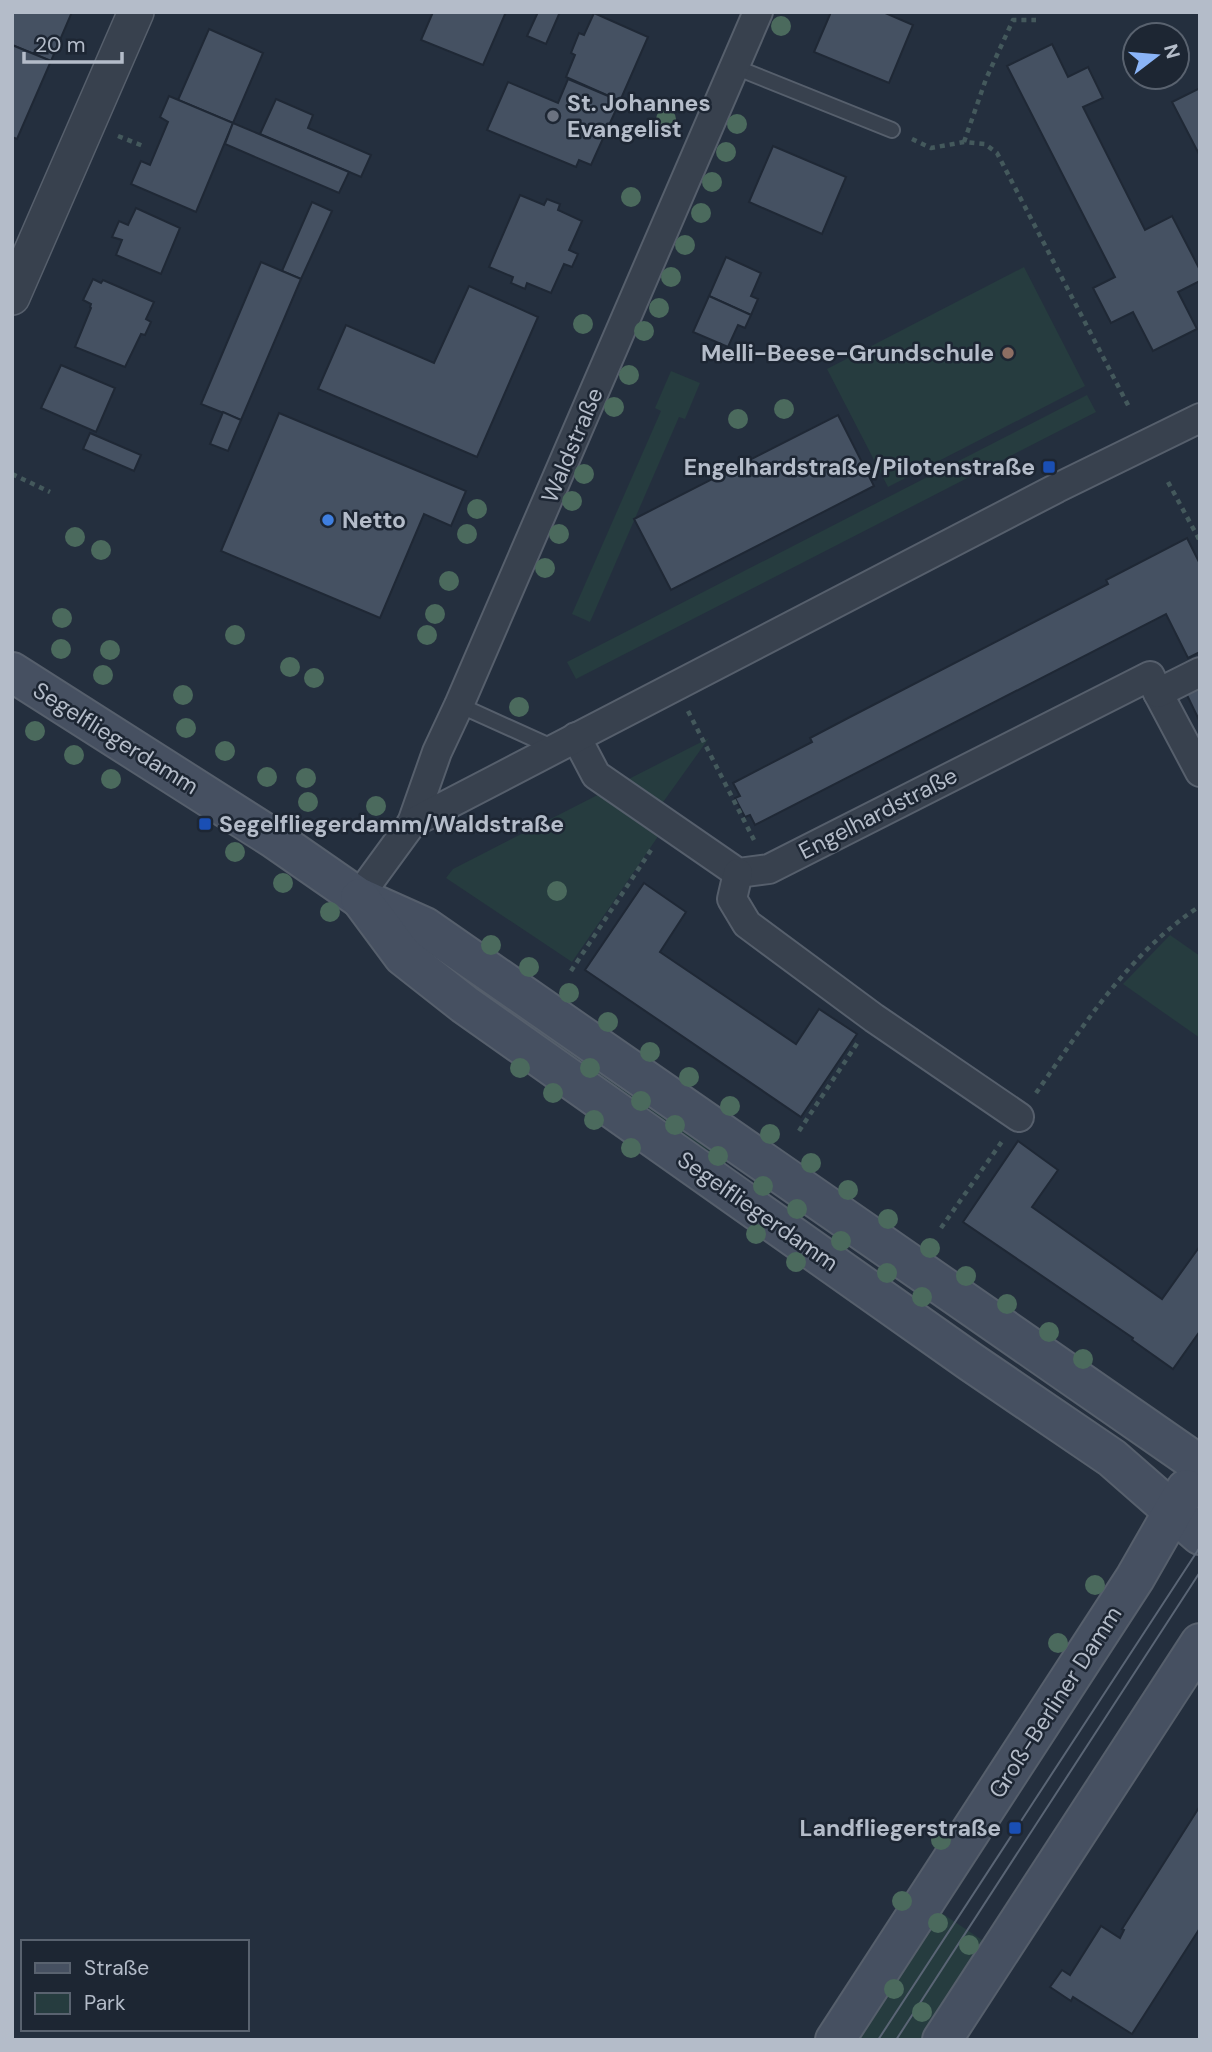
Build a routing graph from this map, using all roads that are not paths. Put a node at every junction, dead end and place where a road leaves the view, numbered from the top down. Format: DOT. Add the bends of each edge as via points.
graph roads {
  1 [pos="136,12"];
  2 [pos="758,12"];
  3 [pos="735,66"];
  4 [pos="892,130"];
  5 [pos="12,297"];
  6 [pos="1200,418"];
  7 [pos="12,672"];
  8 [pos="1200,672"];
  9 [pos="1158,693"];
  10 [pos="459,705"];
  11 [pos="565,742"];
  12 [pos="1200,772"];
  13 [pos="412,823"];
  14 [pos="738,873"];
  15 [pos="358,897"];
  16 [pos="1019,1117"];
  17 [pos="1200,1466"];
  18 [pos="1186,1523"];
  19 [pos="1200,1643"];
  20 [pos="835,2040"];
  21 [pos="942,2040"];
  1 -- 5 [label="street"];
  2 -- 3 [label="street, Waldstraße"];
  3 -- 4 [label="lane"];
  3 -- 10 [label="street, Waldstraße"];
  6 -- 11 [label="street"];
  7 -- 15 [label="main road, Segelfliegerdamm"];
  8 -- 9 [label="street"];
  9 -- 12 [label="street"];
  9 -- 14 [label="street, Engelhardstraße" via="1150,676 769,869"];
  10 -- 11 [label="lane"];
  10 -- 13 [label="street, Waldstraße"];
  11 -- 13 [label="street"];
  11 -- 14 [label="street" via="596,775"];
  13 -- 15 [label="street"];
  14 -- 16 [label="street" via="732,900 747,924"];
  15 -- 17 [label="main road, Segelfliegerdamm" via="425,927"];
  15 -- 18 [label="main road, Segelfliegerdamm" via="403,956 464,1004 1112,1458"];
  17 -- 18 [label="main road, Groß-Berliner Damm"];
  18 -- 20 [label="main road, Groß-Berliner Damm" via="1135,1578"];
  19 -- 21 [label="main road"];
}
